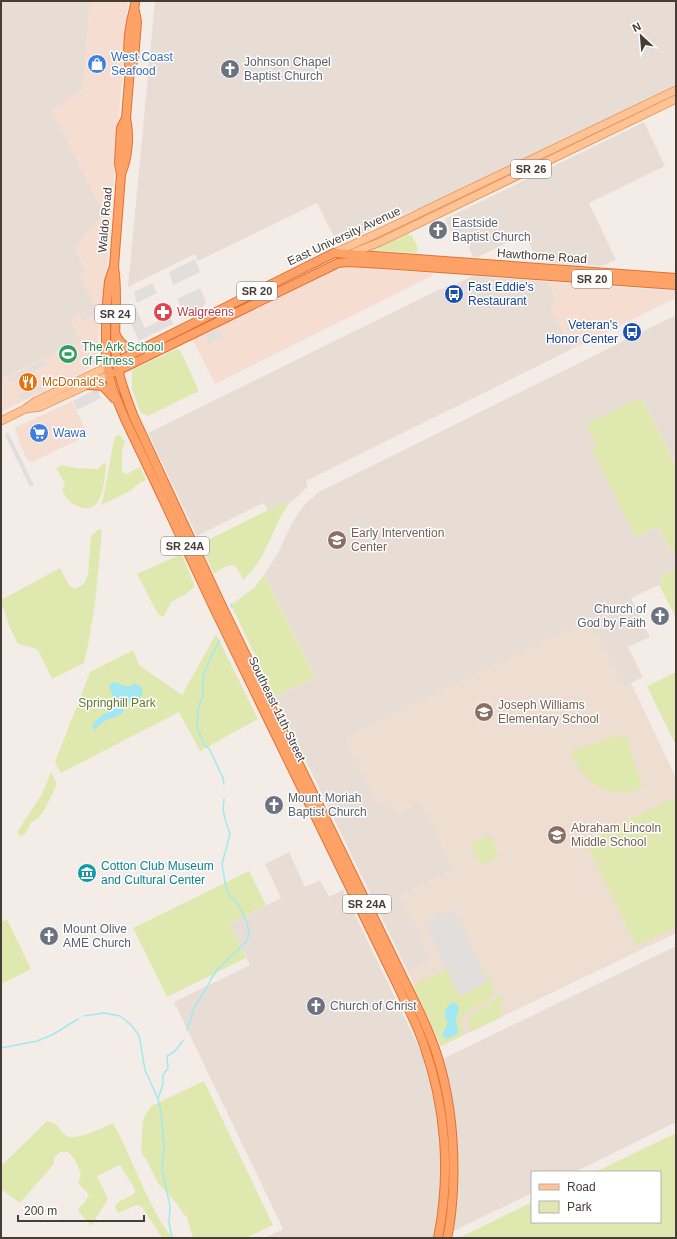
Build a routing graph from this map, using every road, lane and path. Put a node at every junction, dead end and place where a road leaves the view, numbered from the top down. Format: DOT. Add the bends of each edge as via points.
graph roads {
  1 [pos="135,1"];
  2 [pos="676,90"];
  3 [pos="676,99"];
  4 [pos="640,108"];
  5 [pos="647,113"];
  6 [pos="567,143"];
  7 [pos="570,150"];
  8 [pos="490,179"];
  9 [pos="494,187"];
  10 [pos="412,217"];
  11 [pos="415,225"];
  12 [pos="334,253"];
  13 [pos="350,254"];
  14 [pos="338,263"];
  15 [pos="114,266"];
  16 [pos="676,278"];
  17 [pos="676,285"];
  18 [pos="116,335"];
  19 [pos="148,346"];
  20 [pos="118,366"];
  21 [pos="108,371"];
  22 [pos="88,385"];
  23 [pos="118,404"];
  24 [pos="25,409"];
  25 [pos="1,421"];
  26 [pos="403,988"];
  27 [pos="438,1238"];
  28 [pos="447,1238"];
  1 -- 15 [label="highway, Waldo Road / SR 24" via="135,11 130,23 126,118 128,128 125,164 121,175"];
  2 -- 4 [label="main road, East University Avenue / SR 26"];
  3 -- 5 [label="main road, East University Avenue / SR 26"];
  4 -- 5 [label="main road"];
  4 -- 6 [label="main road, East University Avenue / SR 26"];
  5 -- 7 [label="main road, East University Avenue / SR 26"];
  6 -- 7 [label="main road"];
  6 -- 8 [label="main road, East University Avenue / SR 26"];
  7 -- 9 [label="main road, East University Avenue / SR 26"];
  8 -- 9 [label="main road"];
  8 -- 10 [label="main road, East University Avenue / SR 26"];
  9 -- 11 [label="main road, East University Avenue / SR 26"];
  10 -- 11 [label="main road"];
  10 -- 12 [label="main road, East University Avenue / SR 26"];
  11 -- 13 [label="main road, East University Avenue / SR 26"];
  12 -- 13 [label="highway, Hawthorne Road / SR 20"];
  12 -- 19 [label="highway, East University Avenue / SR 20"];
  13 -- 14 [label="main road, East University Avenue / SR 26"];
  13 -- 16 [label="highway, Hawthorne Road / SR 20"];
  14 -- 17 [label="highway, Hawthorne Road / SR 20" via="390,264"];
  14 -- 20 [label="highway, East University Avenue / SR 20"];
  15 -- 18 [label="highway, Waldo Road / SR 24"];
  15 -- 21 [label="highway, Waldo Road / SR 24" via="109,281 106,314"];
  18 -- 19 [label="highway" via="119,342 126,347"];
  18 -- 20 [label="highway, Waldo Road / SR 24"];
  19 -- 20 [label="highway, East University Avenue / SR 20"];
  20 -- 21 [label="highway, East University Avenue / SR 20"];
  20 -- 26 [label="highway, Southeast 11th Street / SR 24A" via="139,429"];
  21 -- 22 [label="main road, East University Avenue / SR 20"];
  21 -- 23 [label="highway, Southeast 11th Street / SR 24A"];
  21 -- 24 [label="main road, East University Avenue / SR 20" via="36,401"];
  22 -- 23 [label="highway" via="105,387"];
  22 -- 24 [label="main road, East University Avenue / SR 20" via="40,407"];
  23 -- 26 [label="highway, Southeast 11th Street / SR 24A" via="213,606"];
  24 -- 25 [label="main road, East University Avenue / SR 20"];
  26 -- 27 [label="highway, Southeast 11th Street / SR 24A" via="429,1060 440,1102 445,1147 444,1203"];
  26 -- 28 [label="highway, Southeast 11th Street / SR 24A" via="426,1026 437,1055 448,1099 454,1142 452,1199"];
}
